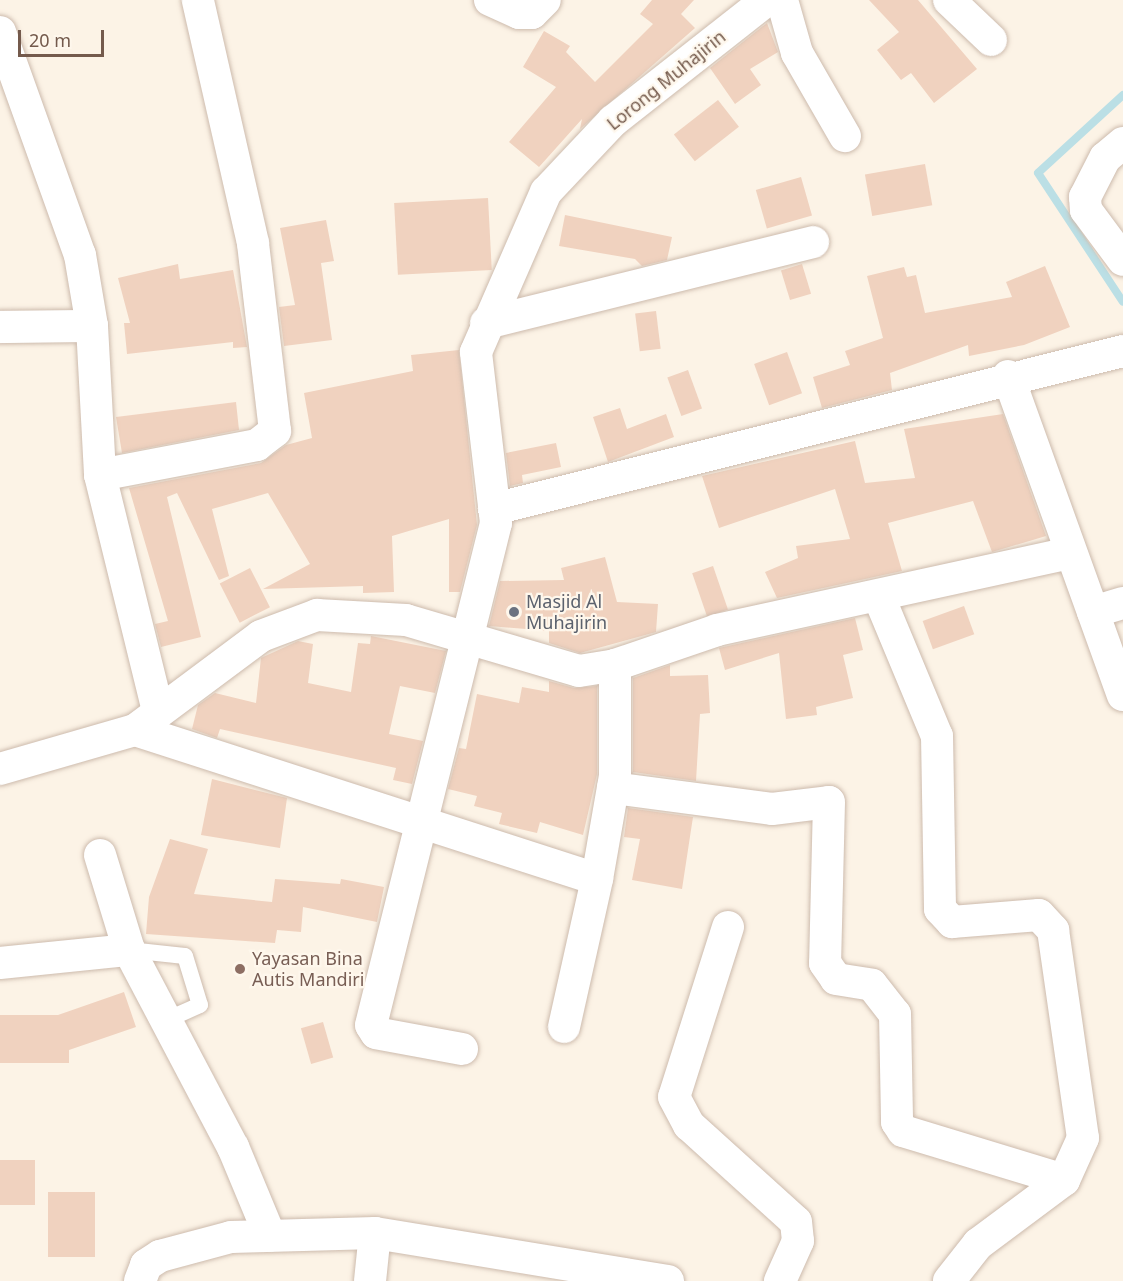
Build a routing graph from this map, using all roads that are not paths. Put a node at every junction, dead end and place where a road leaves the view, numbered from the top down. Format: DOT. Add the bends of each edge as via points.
graph roads {
  1 [pos="198,0"];
  2 [pos="490,0"];
  3 [pos="545,0"];
  4 [pos="767,0"];
  5 [pos="782,0"];
  6 [pos="950,0"];
  7 [pos="0,32"];
  8 [pos="991,40"];
  9 [pos="8,80"];
  10 [pos="845,136"];
  11 [pos="1123,143"];
  12 [pos="813,242"];
  13 [pos="1123,260"];
  14 [pos="486,323"];
  15 [pos="92,326"];
  16 [pos="0,327"];
  17 [pos="1123,351"];
  18 [pos="1008,376"];
  19 [pos="100,475"];
  20 [pos="494,509"];
  21 [pos="1070,553"];
  22 [pos="879,597"];
  23 [pos="1123,603"];
  24 [pos="1093,612"];
  25 [pos="470,641"];
  26 [pos="615,665"];
  27 [pos="1123,695"];
  28 [pos="146,721"];
  29 [pos="0,769"];
  30 [pos="613,788"];
  31 [pos="421,818"];
  32 [pos="100,855"];
  33 [pos="597,879"];
  34 [pos="729,927"];
  35 [pos="129,950"];
  36 [pos="0,963"];
  37 [pos="164,1021"];
  38 [pos="564,1027"];
  39 [pos="462,1049"];
  40 [pos="1064,1180"];
  41 [pos="375,1233"];
  42 [pos="270,1236"];
  43 [pos="140,1281"];
  44 [pos="370,1281"];
  45 [pos="668,1281"];
  46 [pos="780,1281"];
  47 [pos="949,1281"];
  1 -- 19 [label="street" via="253,243 275,431 257,445"];
  2 -- 3 [label="street" via="525,13"];
  4 -- 14 [label="street, Lorong Muhajirin" via="613,121 546,192"];
  5 -- 10 [label="street" via="797,53"];
  6 -- 8 [label="street"];
  7 -- 9 [label="street"];
  9 -- 15 [label="street" via="80,255"];
  11 -- 13 [label="street" via="1106,158 1085,197 1086,210"];
  12 -- 14 [label="street"];
  14 -- 20 [label="street, Lorong Muhajirin" via="476,352"];
  15 -- 16 [label="street"];
  15 -- 19 [label="street"];
  17 -- 18 [label="street"];
  18 -- 20 [label="street"];
  18 -- 21 [label="street"];
  19 -- 28 [label="street"];
  20 -- 25 [label="street, Lorong Muhajirin" via="496,523"];
  21 -- 22 [label="street"];
  21 -- 24 [label="street"];
  22 -- 26 [label="street" via="717,630"];
  22 -- 40 [label="street" via="937,736 940,909 952,922 1038,915 1053,930 1083,1138"];
  23 -- 24 [label="street"];
  24 -- 27 [label="street"];
  25 -- 26 [label="street" via="557,669"];
  25 -- 28 [label="street" via="406,620 317,615 261,636"];
  25 -- 31 [label="street, Lorong Muhajirin"];
  26 -- 30 [label="street"];
  28 -- 29 [label="street"];
  28 -- 31 [label="street"];
  30 -- 33 [label="street"];
  30 -- 40 [label="street" via="772,809 829,802 825,963 836,979 872,985 895,1014 897,1122 903,1131"];
  31 -- 33 [label="street"];
  31 -- 39 [label="street, Lorong Muhajirin" via="372,1029"];
  32 -- 35 [label="street"];
  33 -- 38 [label="street"];
  34 -- 46 [label="street" via="674,1097 689,1125 796,1222 798,1241"];
  35 -- 36 [label="street"];
  35 -- 37 [label="street"];
  35 -- 37 [label="lane" via="184,956 200,1005"];
  37 -- 42 [label="street" via="233,1147"];
  40 -- 47 [label="street" via="978,1244"];
  41 -- 42 [label="street"];
  41 -- 44 [label="street"];
  41 -- 45 [label="street"];
  42 -- 43 [label="street" via="231,1237 160,1256 146,1265"];
}
